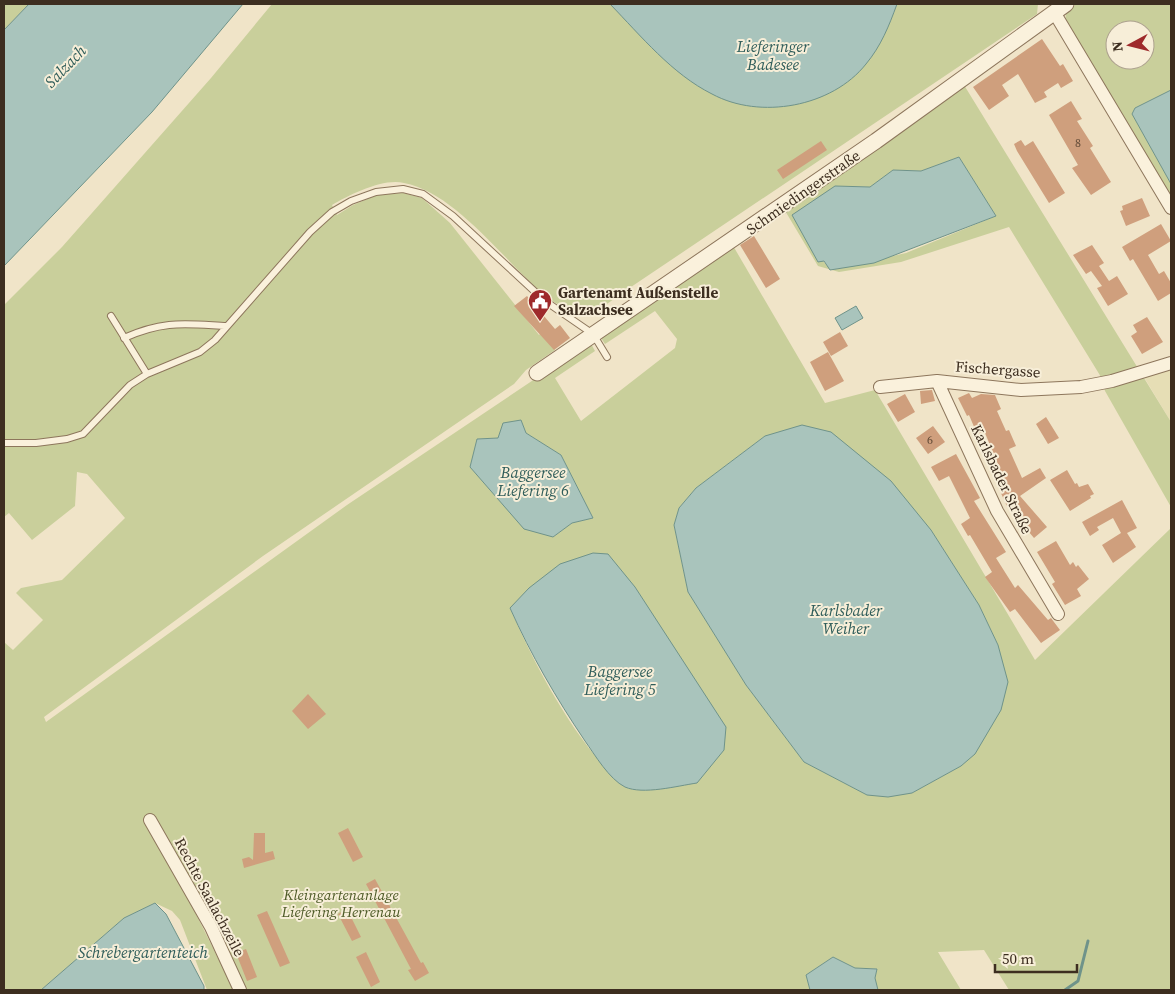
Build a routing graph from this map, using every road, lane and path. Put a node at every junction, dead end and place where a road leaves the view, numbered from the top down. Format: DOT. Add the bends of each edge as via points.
graph roads {
  1 [pos="1060,8"];
  2 [pos="1171,208"];
  3 [pos="111,316"];
  4 [pos="227,326"];
  5 [pos="593,334"];
  6 [pos="124,338"];
  7 [pos="607,357"];
  8 [pos="1171,363"];
  9 [pos="537,373"];
  10 [pos="147,374"];
  11 [pos="937,381"];
  12 [pos="880,387"];
  13 [pos="4,443"];
  14 [pos="1058,614"];
  15 [pos="150,820"];
  16 [pos="240,990"];
  1 -- 2 [label="street"];
  1 -- 5 [label="street, Schmiedingerstraße" via="876,142"];
  3 -- 6 [label="lane"];
  4 -- 5 [label="lane" via="310,232 332,212 376,192 403,188 423,194 453,216 545,301"];
  4 -- 6 [label="lane" via="176,323"];
  4 -- 10 [label="lane" via="200,352"];
  5 -- 7 [label="lane"];
  5 -- 9 [label="street, Schmiedingerstraße"];
  6 -- 10 [label="lane"];
  8 -- 11 [label="street, Fischergasse" via="1081,387 1021,390"];
  10 -- 13 [label="lane" via="130,385 83,434 36,443"];
  11 -- 12 [label="street, Fischergasse"];
  11 -- 14 [label="street, Karlsbader Straße" via="997,511"];
  15 -- 16 [label="street, Rechte Saalachzeile" via="211,927"];
}
